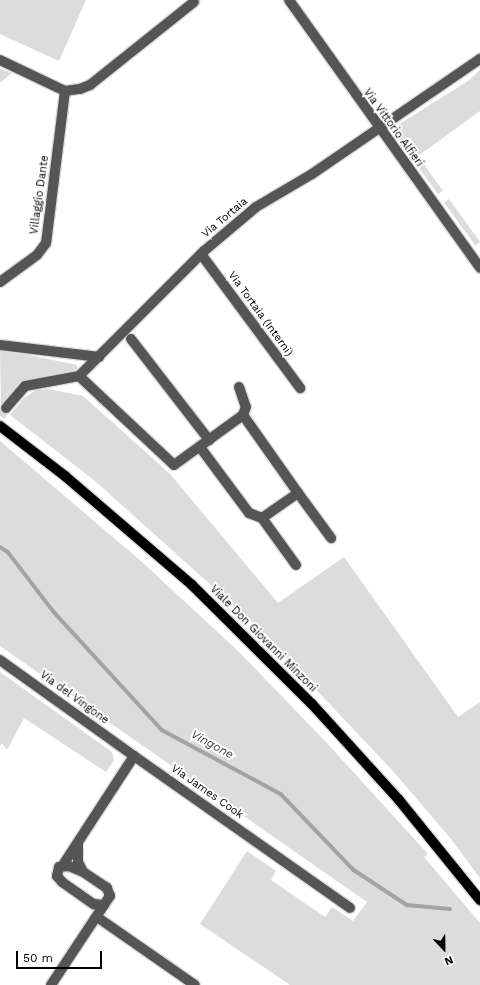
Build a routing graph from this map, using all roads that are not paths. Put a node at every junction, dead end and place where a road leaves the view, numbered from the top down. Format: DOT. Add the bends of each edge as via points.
graph roads {
  1 [pos="289,0"];
  2 [pos="194,2"];
  3 [pos="480,59"];
  4 [pos="0,60"];
  5 [pos="65,91"];
  6 [pos="378,128"];
  7 [pos="201,254"];
  8 [pos="480,268"];
  9 [pos="0,282"];
  10 [pos="131,339"];
  11 [pos="0,345"];
  12 [pos="99,357"];
  13 [pos="79,376"];
  14 [pos="239,387"];
  15 [pos="300,388"];
  16 [pos="6,408"];
  17 [pos="243,415"];
  18 [pos="0,426"];
  19 [pos="209,440"];
  20 [pos="200,447"];
  21 [pos="298,493"];
  22 [pos="262,518"];
  23 [pos="330,538"];
  24 [pos="296,566"];
  25 [pos="0,660"];
  26 [pos="134,756"];
  27 [pos="78,842"];
  28 [pos="63,865"];
  29 [pos="83,872"];
  30 [pos="480,900"];
  31 [pos="104,905"];
  32 [pos="350,908"];
  33 [pos="97,917"];
  34 [pos="51,985"];
  35 [pos="195,985"];
  1 -- 6 [label="street, Via Vittorio Alfieri"];
  2 -- 5 [label="street" via="90,85"];
  3 -- 6 [label="street, Via Tortaia"];
  4 -- 5 [label="street"];
  5 -- 9 [label="street, Villaggio Dante" via="46,243 37,255"];
  6 -- 7 [label="street, Via Tortaia" via="312,174 256,207"];
  6 -- 8 [label="street, Via Vittorio Alfieri"];
  7 -- 12 [label="street, Via Tortaia"];
  7 -- 15 [label="street, Via Tortaia (Interni)"];
  10 -- 19 [label="street"];
  11 -- 12 [label="street"];
  12 -- 13 [label="street, Via Tortaia"];
  13 -- 16 [label="street" via="25,386"];
  13 -- 20 [label="street" via="174,465"];
  14 -- 17 [label="street" via="246,407"];
  17 -- 19 [label="street"];
  17 -- 21 [label="street"];
  18 -- 30 [label="main road, Viale Don Giovanni Minzoni" via="65,476 192,585 312,704 398,800"];
  19 -- 20 [label="street"];
  20 -- 22 [label="street" via="249,513"];
  21 -- 22 [label="street"];
  21 -- 23 [label="street"];
  22 -- 24 [label="street"];
  25 -- 26 [label="street, Via del Vingone"];
  26 -- 27 [label="street"];
  26 -- 32 [label="street, Via James Cook"];
  27 -- 28 [label="street"];
  27 -- 29 [label="street" via="78,862"];
  28 -- 29 [label="street"];
  28 -- 31 [label="street" via="56,872 62,882 94,904"];
  29 -- 31 [label="street" via="109,892 110,896"];
  31 -- 33 [label="street"];
  33 -- 34 [label="street"];
  33 -- 35 [label="street"];
}
